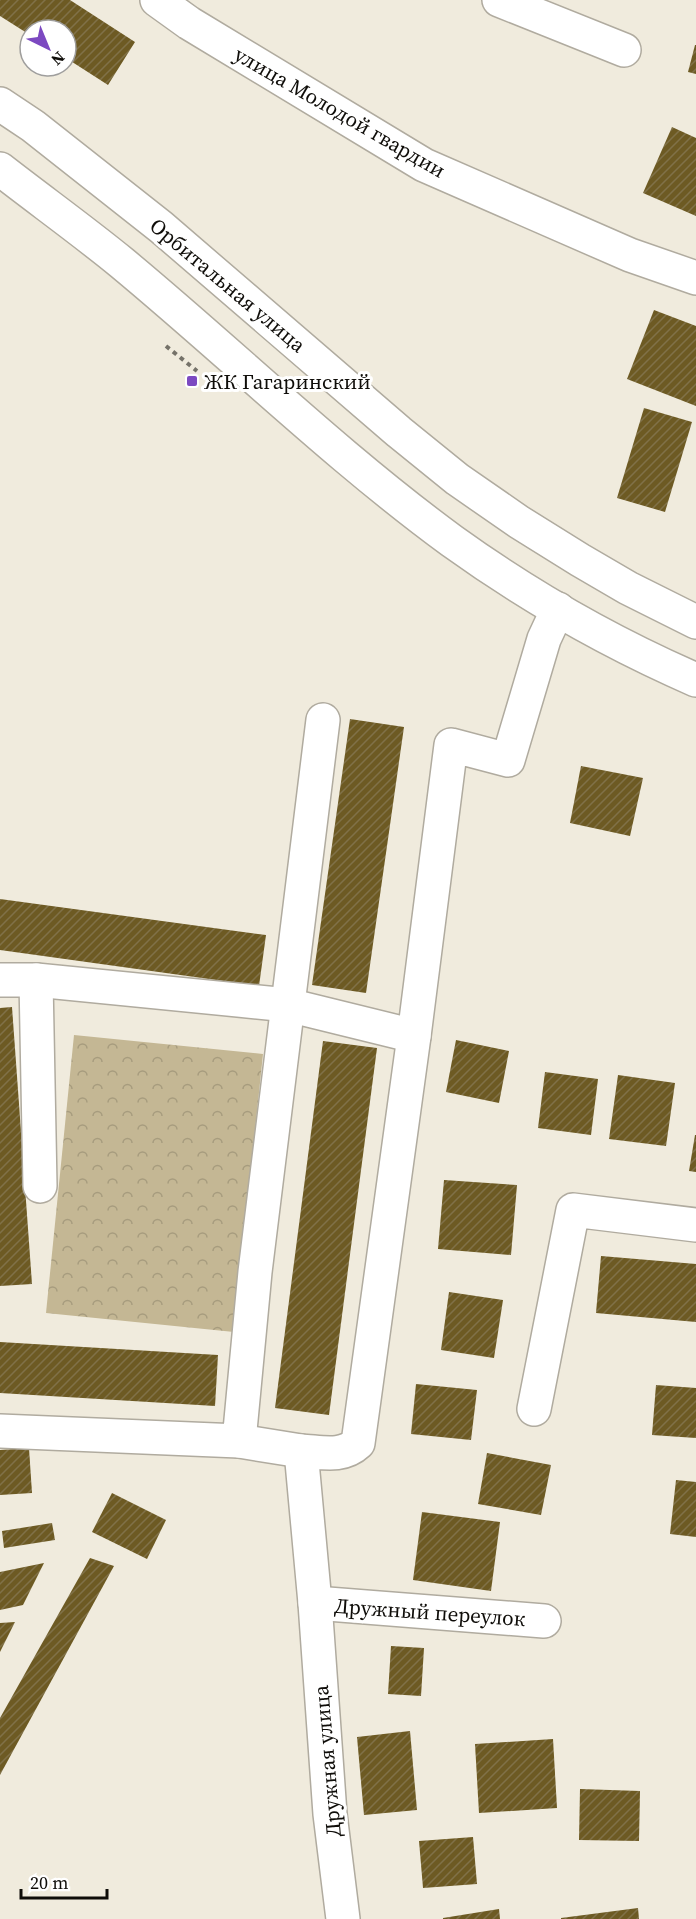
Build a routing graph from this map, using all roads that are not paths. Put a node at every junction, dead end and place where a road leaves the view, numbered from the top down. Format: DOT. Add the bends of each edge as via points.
graph roads {
  1 [pos="499,0"];
  2 [pos="168,3"];
  3 [pos="624,50"];
  4 [pos="0,104"];
  5 [pos="0,169"];
  6 [pos="696,278"];
  7 [pos="558,609"];
  8 [pos="696,622"];
  9 [pos="696,680"];
  10 [pos="323,720"];
  11 [pos="0,980"];
  12 [pos="36,980"];
  13 [pos="288,1005"];
  14 [pos="414,1036"];
  15 [pos="40,1186"];
  16 [pos="696,1225"];
  17 [pos="534,1409"];
  18 [pos="0,1431"];
  19 [pos="239,1441"];
  20 [pos="301,1451"];
  21 [pos="315,1603"];
  22 [pos="544,1621"];
  23 [pos="343,1919"];
  1 -- 3 [label="main road"];
  2 -- 6 [label="main road, улица Молодой гвардии" via="424,165 630,255"];
  4 -- 8 [label="main road, Орбитальная улица" via="161,227 457,479 580,560"];
  5 -- 7 [label="main road" via="121,262 392,494 453,541"];
  7 -- 9 [label="main road"];
  7 -- 14 [label="main road" via="544,639 508,760 451,745"];
  10 -- 13 [label="main road"];
  11 -- 12 [label="main road"];
  12 -- 13 [label="main road"];
  12 -- 15 [label="main road"];
  13 -- 14 [label="main road"];
  13 -- 19 [label="main road"];
  14 -- 20 [label="main road" via="358,1443 341,1453"];
  16 -- 17 [label="main road" via="573,1210"];
  18 -- 19 [label="main road"];
  19 -- 20 [label="main road"];
  20 -- 21 [label="main road, Дружная улица"];
  21 -- 22 [label="main road, Дружный переулок"];
  21 -- 23 [label="main road, Дружная улица" via="330,1814"];
}
